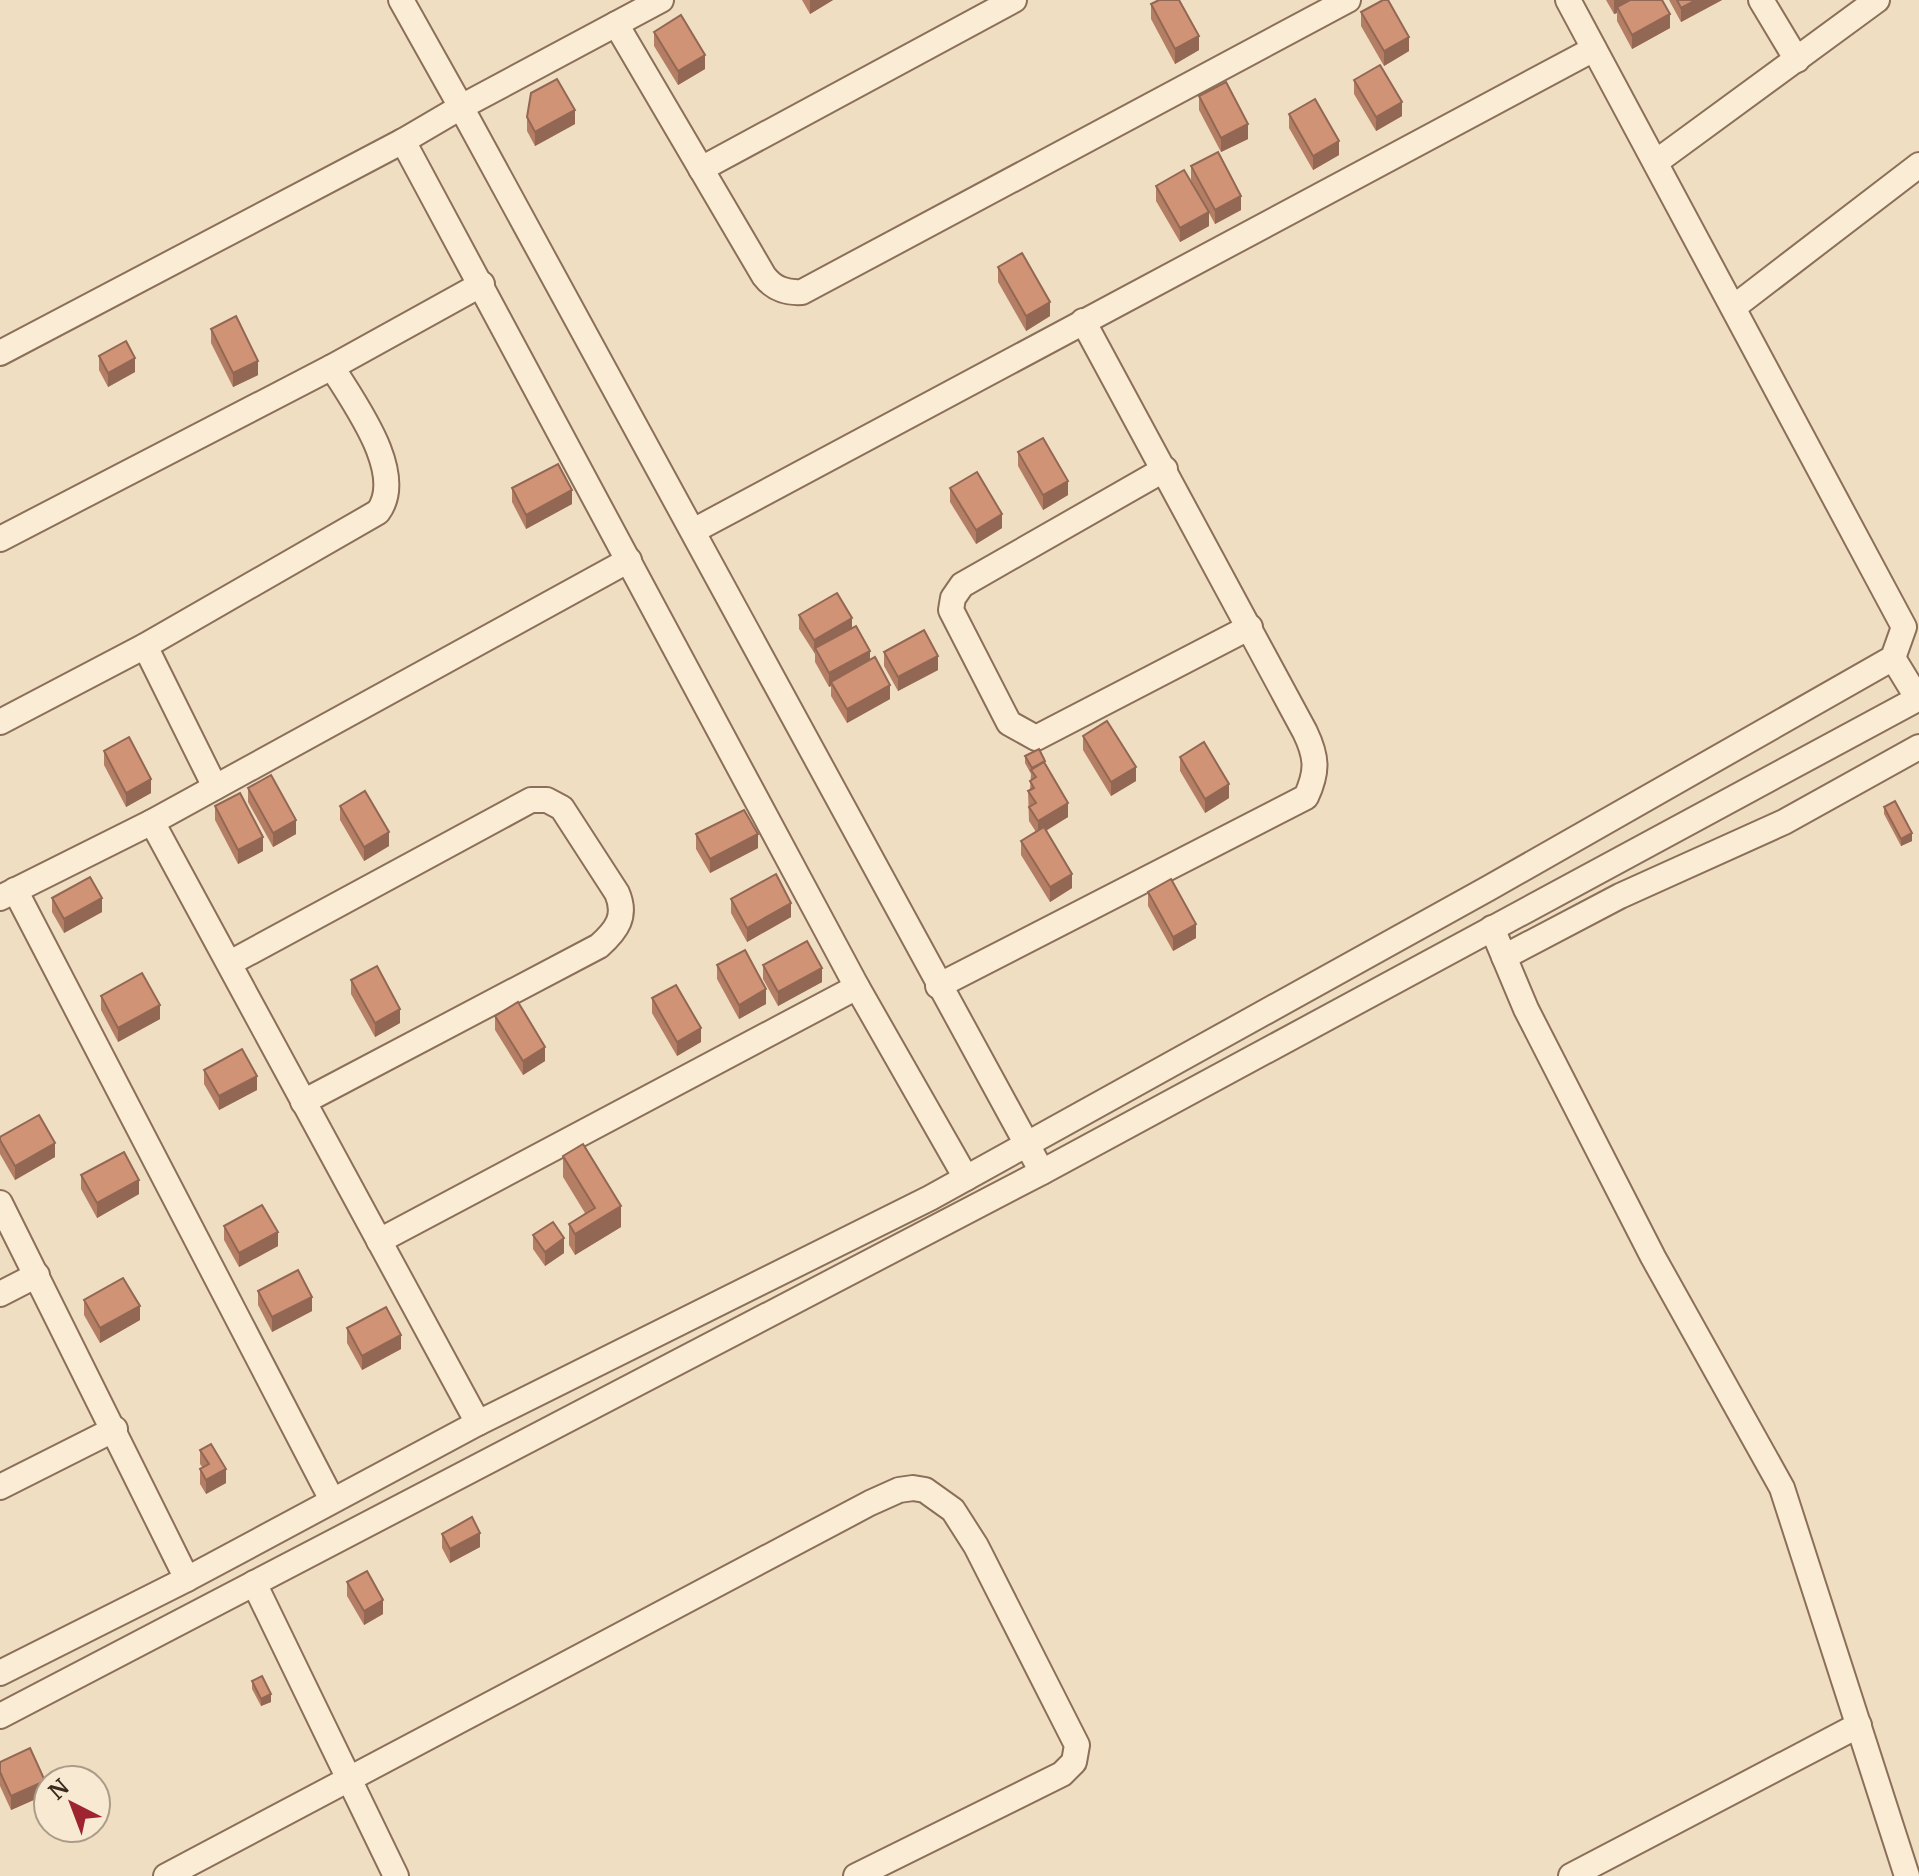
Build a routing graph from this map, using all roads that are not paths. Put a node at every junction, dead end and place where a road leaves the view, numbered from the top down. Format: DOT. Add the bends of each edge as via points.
graph roads {
  1 [pos="401,0"];
  2 [pos="661,0"];
  3 [pos="1014,0"];
  4 [pos="1348,0"];
  5 [pos="1568,0"];
  6 [pos="1761,0"];
  7 [pos="1877,0"];
  8 [pos="616,24"];
  9 [pos="1594,49"];
  10 [pos="1797,60"];
  11 [pos="461,107"];
  12 [pos="403,141"];
  13 [pos="1656,162"];
  14 [pos="1919,165"];
  15 [pos="701,169"];
  16 [pos="482,284"];
  17 [pos="1734,307"];
  18 [pos="1083,321"];
  19 [pos="0,353"];
  20 [pos="332,367"];
  21 [pos="1165,469"];
  22 [pos="695,530"];
  23 [pos="0,539"];
  24 [pos="629,560"];
  25 [pos="1250,627"];
  26 [pos="145,646"];
  27 [pos="1893,658"];
  28 [pos="1918,698"];
  29 [pos="0,722"];
  30 [pos="1919,747"];
  31 [pos="215,787"];
  32 [pos="152,822"];
  33 [pos="8,894"];
  34 [pos="1492,928"];
  35 [pos="1504,957"];
  36 [pos="230,963"];
  37 [pos="938,986"];
  38 [pos="857,987"];
  39 [pos="303,1102"];
  40 [pos="1025,1145"];
  41 [pos="1042,1172"];
  42 [pos="966,1178"];
  43 [pos="0,1203"];
  44 [pos="379,1241"];
  45 [pos="37,1275"];
  46 [pos="0,1294"];
  47 [pos="478,1423"];
  48 [pos="115,1429"];
  49 [pos="0,1487"];
  50 [pos="332,1500"];
  51 [pos="187,1579"];
  52 [pos="254,1583"];
  53 [pos="0,1673"];
  54 [pos="0,1716"];
  55 [pos="1859,1725"];
  56 [pos="346,1778"];
  57 [pos="166,1876"];
  58 [pos="396,1876"];
  59 [pos="856,1876"];
  60 [pos="1571,1876"];
  61 [pos="1907,1876"];
  1 -- 11 [label="street"];
  2 -- 8 [label="street"];
  3 -- 15 [label="street"];
  4 -- 15 [label="street" via="802,292 780,289 764,276"];
  5 -- 9 [label="street"];
  6 -- 10 [label="street"];
  7 -- 10 [label="street"];
  8 -- 11 [label="street"];
  8 -- 15 [label="street"];
  9 -- 13 [label="street"];
  9 -- 18 [label="street"];
  10 -- 13 [label="street"];
  11 -- 12 [label="street"];
  11 -- 22 [label="street"];
  12 -- 16 [label="street"];
  12 -- 19 [label="street"];
  13 -- 17 [label="street"];
  14 -- 17 [label="street"];
  16 -- 20 [label="street"];
  16 -- 24 [label="street"];
  17 -- 27 [label="street" via="1904,627"];
  18 -- 21 [label="street"];
  18 -- 22 [label="street"];
  20 -- 23 [label="street"];
  20 -- 26 [label="street" via="380,456 388,483 384,504 371,519"];
  21 -- 25 [label="street"];
  21 -- 25 [label="street" via="962,585 953,598 951,610 1009,723 1036,738"];
  22 -- 37 [label="street"];
  24 -- 31 [label="street"];
  24 -- 38 [label="street"];
  25 -- 37 [label="street" via="1316,756 1315,777 1306,797"];
  26 -- 29 [label="street"];
  26 -- 31 [label="street"];
  27 -- 28 [label="street"];
  27 -- 40 [label="street"];
  28 -- 34 [label="street"];
  30 -- 35 [label="street" via="1784,822 1620,896"];
  31 -- 32 [label="street"];
  32 -- 33 [label="street"];
  32 -- 36 [label="street"];
  33 -- 50 [label="street"];
  34 -- 35 [label="street"];
  34 -- 41 [label="street"];
  35 -- 55 [label="street" via="1653,1257 1782,1488"];
  36 -- 39 [label="street"];
  36 -- 39 [label="street" via="531,800 562,808 617,893 621,919 599,946"];
  37 -- 40 [label="street"];
  38 -- 42 [label="street"];
  38 -- 44 [label="street"];
  39 -- 44 [label="street"];
  40 -- 41 [label="street"];
  40 -- 42 [label="street"];
  41 -- 52 [label="street"];
  42 -- 47 [label="street"];
  43 -- 45 [label="street"];
  44 -- 47 [label="street"];
  45 -- 46 [label="street"];
  45 -- 48 [label="street"];
  47 -- 50 [label="street"];
  48 -- 49 [label="street"];
  48 -- 51 [label="street"];
  50 -- 51 [label="street"];
  51 -- 53 [label="street"];
  52 -- 54 [label="street"];
  52 -- 56 [label="street"];
  55 -- 60 [label="street"];
  55 -- 61 [label="street"];
  56 -- 57 [label="street"];
  56 -- 58 [label="street"];
  56 -- 59 [label="street" via="870,1503 899,1490 925,1490 953,1510 976,1546 1077,1754 1062,1774"];
}
